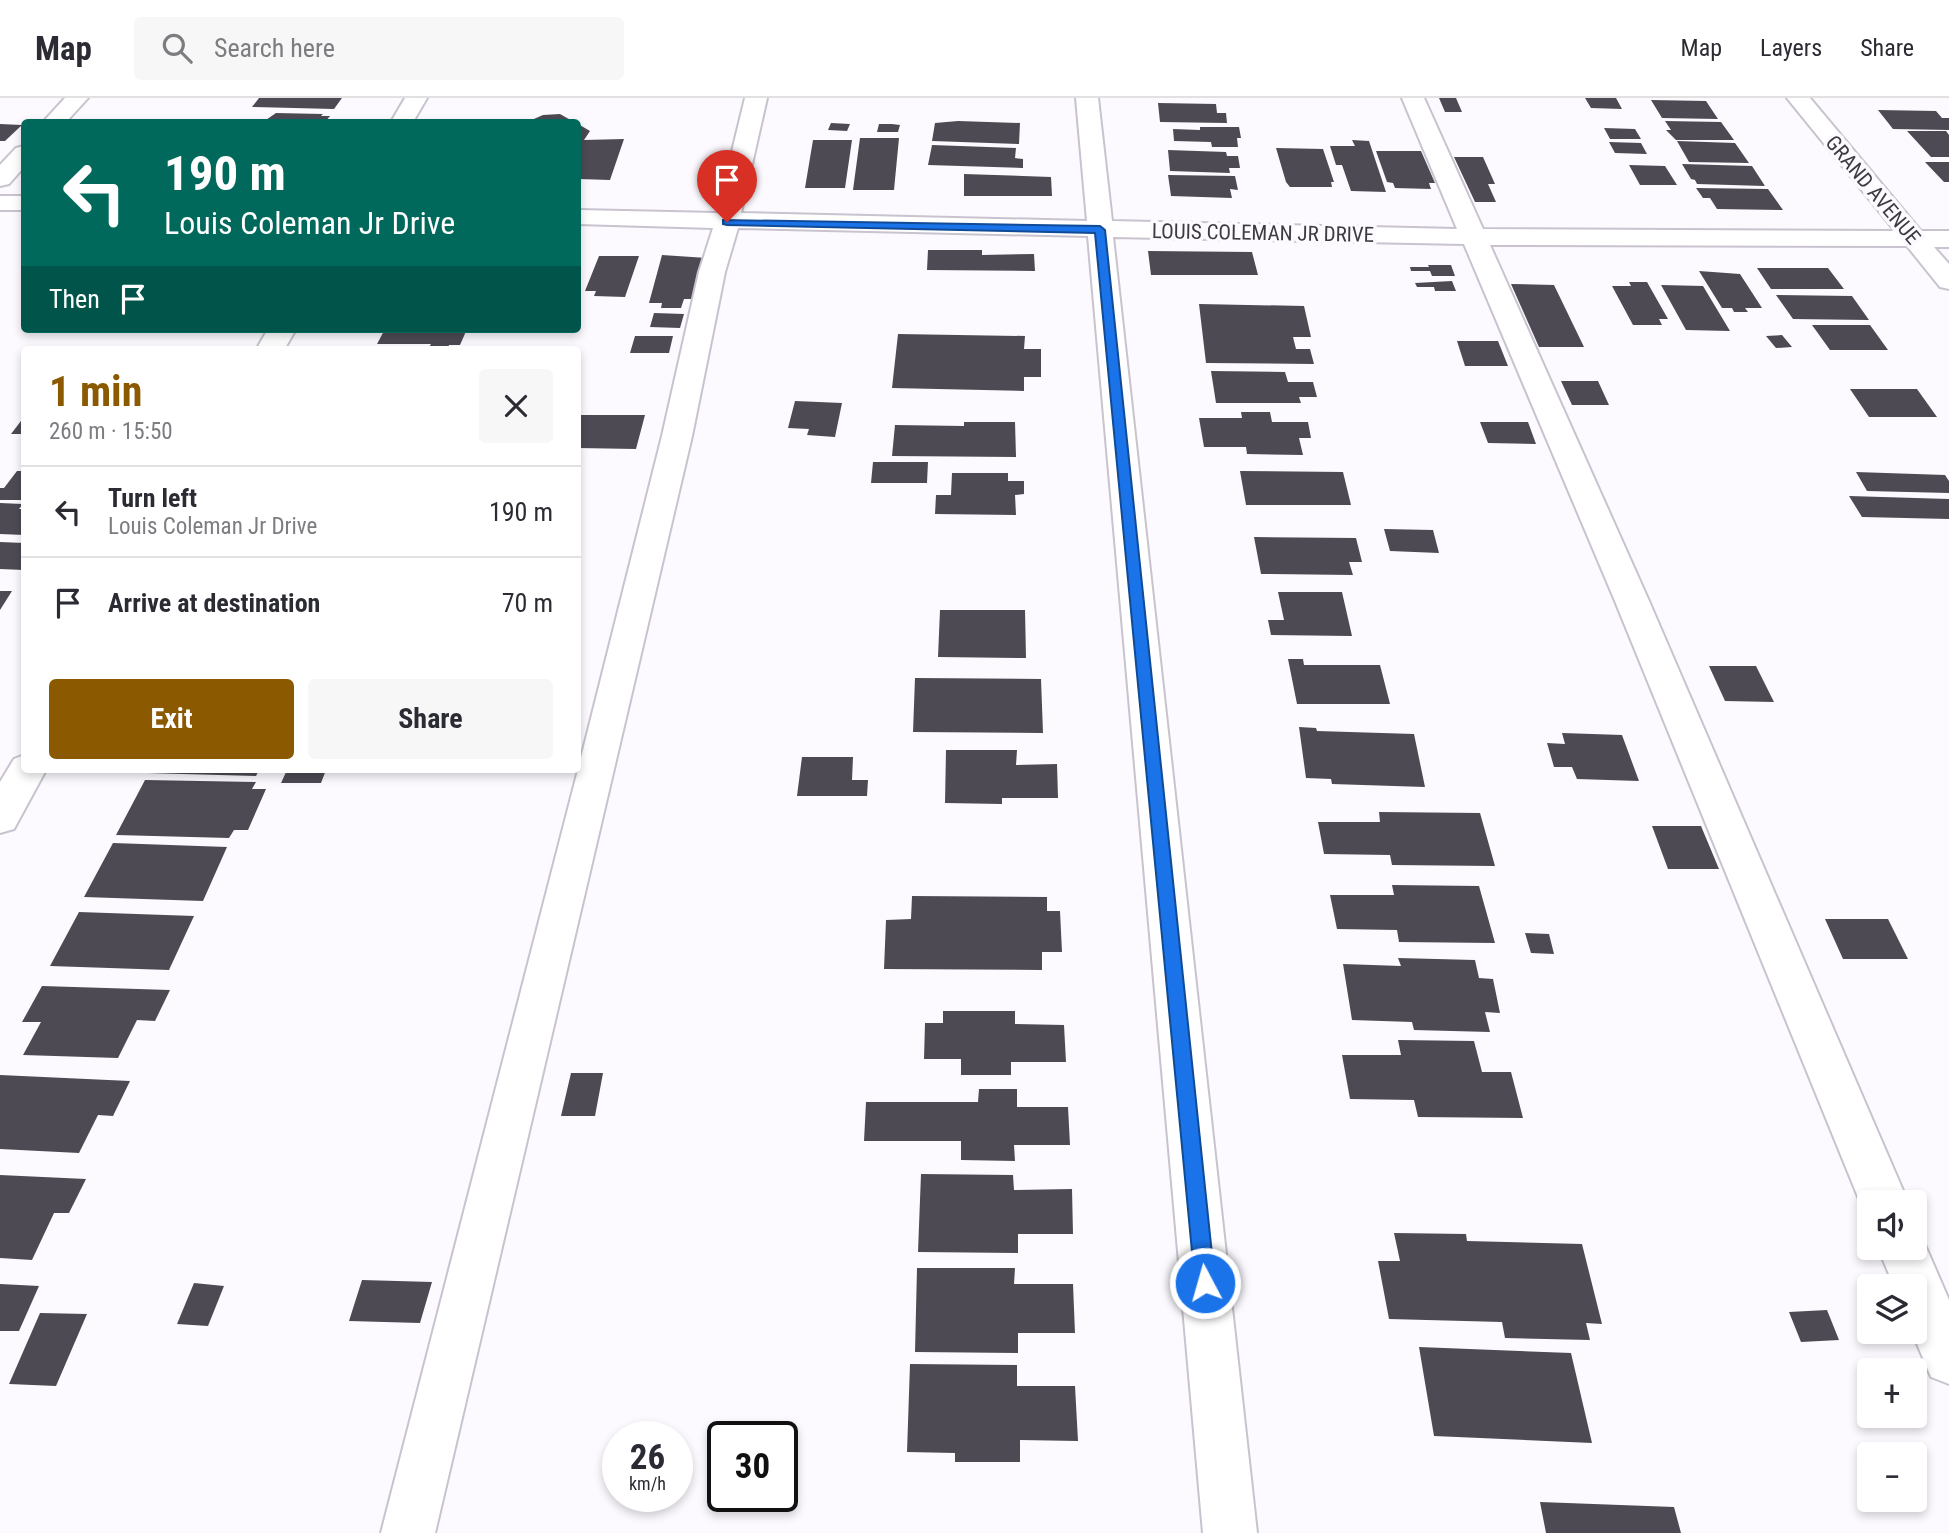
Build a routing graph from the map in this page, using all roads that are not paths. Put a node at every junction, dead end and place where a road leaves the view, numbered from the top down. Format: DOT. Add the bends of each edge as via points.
graph roads {
  1 [pos="77,98"];
  2 [pos="416,98"];
  3 [pos="756,98"];
  4 [pos="1087,98"];
  5 [pos="1413,98"];
  6 [pos="1798,98"];
  7 [pos="57,119"];
  8 [pos="404,119"];
  9 [pos="21,156"];
  10 [pos="0,179"];
  11 [pos="0,203"];
  12 [pos="21,203"];
  13 [pos="581,217"];
  14 [pos="727,222"];
  15 [pos="1100,230"];
  16 [pos="1471,237"];
  17 [pos="1913,237"];
  18 [pos="1949,239"];
  19 [pos="1949,281"];
  20 [pos="25,773"];
  21 [pos="0,817"];
  22 [pos="1879,1190"];
  23 [pos="1907,1260"];
  24 [pos="1949,1359"];
  25 [pos="408,1533"];
  26 [pos="1230,1533"];
  1 -- 7 [label="street"];
  2 -- 8 [label="street"];
  3 -- 14 [label="street"];
  4 -- 15 [label="street"];
  5 -- 16 [label="street"];
  6 -- 17 [label="street, GRAND AVENUE"];
  9 -- 10 [label="street"];
  11 -- 12 [label="street"];
  13 -- 14 [label="street, LOUIS COLEMAN JR DRIVE"];
  14 -- 15 [label="street, LOUIS COLEMAN JR DRIVE"];
  14 -- 25 [label="street"];
  15 -- 16 [label="street, LOUIS COLEMAN JR DRIVE"];
  15 -- 26 [label="street"];
  16 -- 17 [label="street, LOUIS COLEMAN JR DRIVE"];
  16 -- 22 [label="street" via="1632,601"];
  17 -- 18 [label="street, LOUIS COLEMAN JR DRIVE"];
  17 -- 19 [label="street, GRAND AVENUE"];
  20 -- 21 [label="street"];
  23 -- 24 [label="street"];
}
